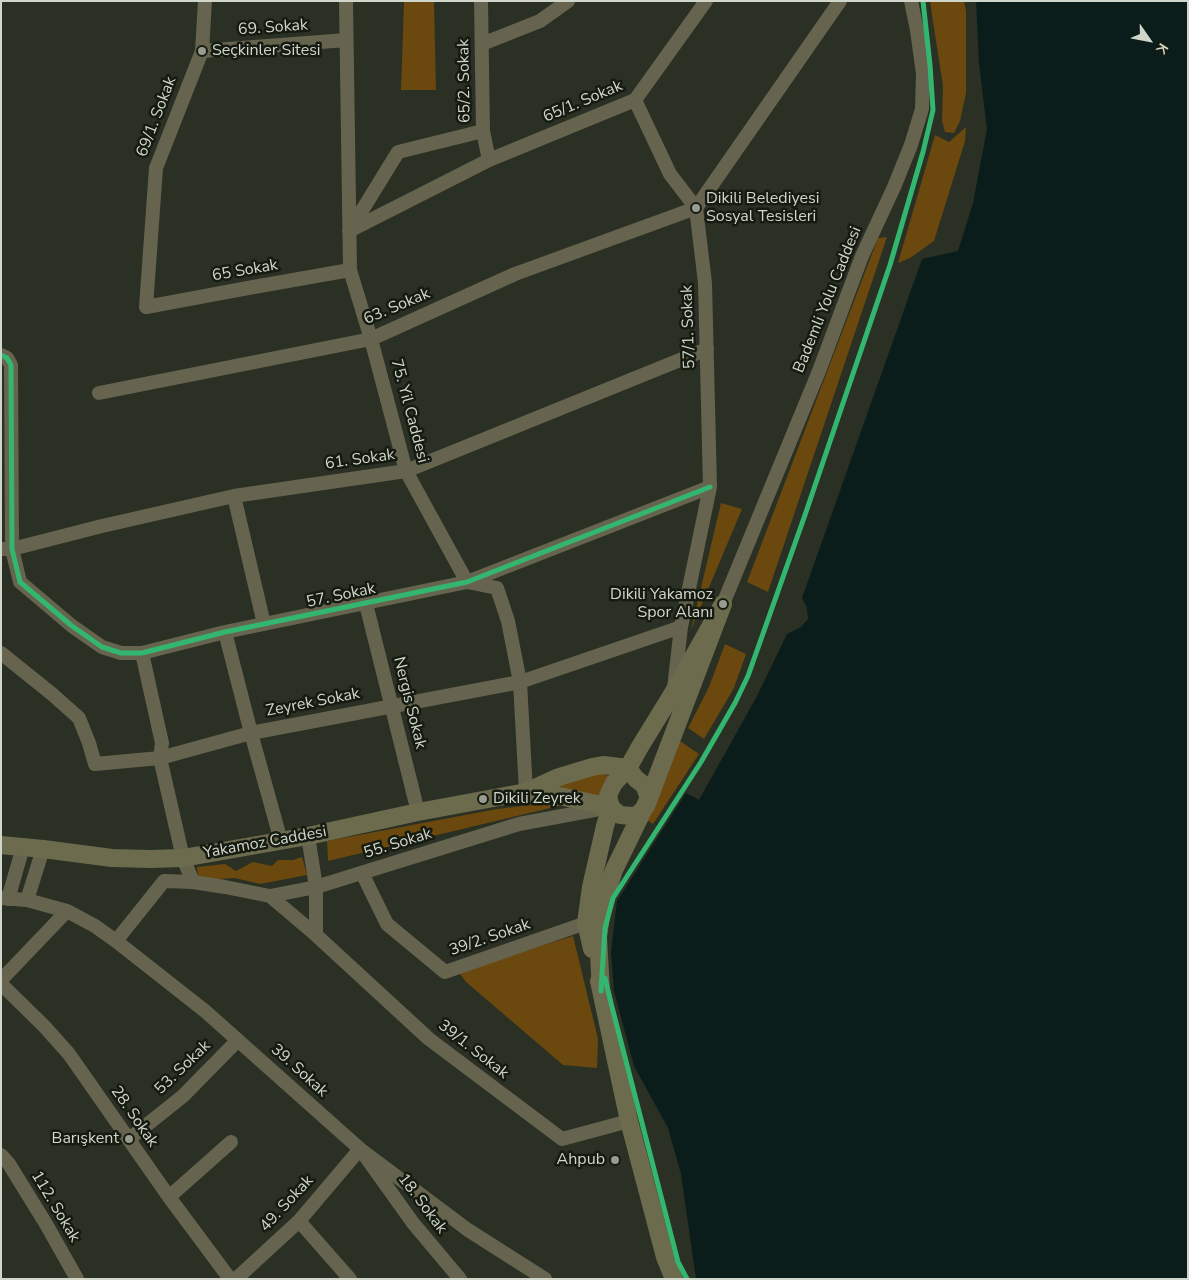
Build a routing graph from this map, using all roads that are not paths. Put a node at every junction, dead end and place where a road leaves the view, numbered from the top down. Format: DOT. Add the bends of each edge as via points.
graph roads {
  1 [pos="205,1"];
  2 [pos="346,1"];
  3 [pos="481,1"];
  4 [pos="568,1"];
  5 [pos="706,1"];
  6 [pos="911,1"];
  7 [pos="836,3"];
  8 [pos="346,40"];
  9 [pos="482,44"];
  10 [pos="202,51"];
  11 [pos="635,100"];
  12 [pos="483,131"];
  13 [pos="489,160"];
  14 [pos="696,208"];
  15 [pos="349,231"];
  16 [pos="350,270"];
  17 [pos="146,307"];
  18 [pos="371,339"];
  19 [pos="708,350"];
  20 [pos="1,354"];
  21 [pos="99,393"];
  22 [pos="406,471"];
  23 [pos="710,487"];
  24 [pos="234,496"];
  25 [pos="6,549"];
  26 [pos="467,582"];
  27 [pos="366,604"];
  28 [pos="723,604"];
  29 [pos="264,624"];
  30 [pos="681,626"];
  31 [pos="225,632"];
  32 [pos="1,653"];
  33 [pos="142,653"];
  34 [pos="520,682"];
  35 [pos="673,693"];
  36 [pos="391,706"];
  37 [pos="251,733"];
  38 [pos="160,758"];
  39 [pos="627,776"];
  40 [pos="526,792"];
  41 [pos="646,806"];
  42 [pos="611,807"];
  43 [pos="418,812"];
  44 [pos="308,836"];
  45 [pos="281,841"];
  46 [pos="1,845"];
  47 [pos="23,847"];
  48 [pos="43,849"];
  49 [pos="183,858"];
  50 [pos="362,873"];
  51 [pos="193,882"];
  52 [pos="316,887"];
  53 [pos="270,896"];
  54 [pos="4,898"];
  55 [pos="27,900"];
  56 [pos="68,911"];
  57 [pos="586,923"];
  58 [pos="316,936"];
  59 [pos="116,941"];
  60 [pos="1,982"];
  61 [pos="601,991"];
  62 [pos="238,1040"];
  63 [pos="629,1121"];
  64 [pos="128,1139"];
  65 [pos="231,1142"];
  66 [pos="360,1149"];
  67 [pos="1,1155"];
  68 [pos="169,1197"];
  69 [pos="298,1221"];
  70 [pos="77,1279"];
  71 [pos="230,1279"];
  72 [pos="236,1279"];
  73 [pos="350,1279"];
  74 [pos="460,1279"];
  75 [pos="545,1279"];
  76 [pos="674,1279"];
  1 -- 10 [label="street, 69/1. Sokak"];
  2 -- 8 [label="street, 75. Yil Caddesi"];
  3 -- 9 [label="street, 65/2. Sokak"];
  4 -- 9 [label="street" via="540,21"];
  5 -- 11 [label="street, 65/1. Sokak"];
  6 -- 28 [label="street, Bademli Yolu Caddesi" via="923,74 922,110 894,187 862,256 819,371"];
  7 -- 14 [label="street"];
  8 -- 10 [label="street, 69. Sokak"];
  8 -- 15 [label="street, 75. Yil Caddesi"];
  9 -- 12 [label="street, 65/2. Sokak"];
  10 -- 17 [label="street, 69/1. Sokak" via="156,168"];
  11 -- 13 [label="street, 65/1. Sokak"];
  11 -- 14 [label="street" via="670,174"];
  12 -- 13 [label="street, 65/2. Sokak"];
  12 -- 15 [label="street" via="398,152"];
  13 -- 15 [label="street, 65/1. Sokak"];
  14 -- 18 [label="street, 63. Sokak" via="515,274"];
  14 -- 19 [label="street, 57/1. Sokak" via="705,283"];
  15 -- 16 [label="street, 75. Yil Caddesi"];
  16 -- 17 [label="street, 65 Sokak"];
  16 -- 18 [label="street, 75. Yil Caddesi"];
  18 -- 21 [label="street, 63. Sokak"];
  18 -- 22 [label="street, 75. Yil Caddesi"];
  19 -- 22 [label="street, 61. Sokak"];
  19 -- 23 [label="street, 57/1. Sokak"];
  20 -- 25 [label="street, 57. Sokak" via="11,365"];
  22 -- 24 [label="street, 61. Sokak"];
  22 -- 26 [label="street, 75. Yil Caddesi"];
  23 -- 26 [label="street, 57. Sokak"];
  23 -- 30 [label="street, 57/1. Sokak"];
  24 -- 25 [label="street, 61. Sokak"];
  24 -- 29 [label="street"];
  25 -- 33 [label="street, 57. Sokak" via="20,582 72,626 102,647 122,653"];
  26 -- 27 [label="street, 57. Sokak"];
  26 -- 34 [label="street" via="496,588 508,621"];
  27 -- 29 [label="street, 57. Sokak"];
  27 -- 36 [label="street, Nergis Sokak"];
  28 -- 35 [label="main road"];
  28 -- 41 [label="main road"];
  29 -- 31 [label="street, 57. Sokak"];
  30 -- 34 [label="street, Zeyrek Sokak"];
  30 -- 35 [label="street, 57/1. Sokak"];
  31 -- 33 [label="street, 57. Sokak"];
  31 -- 37 [label="street"];
  32 -- 38 [label="street, Zeyrek Sokak" via="79,718 95,764"];
  33 -- 38 [label="street" via="162,742"];
  34 -- 36 [label="street, Zeyrek Sokak"];
  34 -- 40 [label="street"];
  35 -- 39 [label="main road" via="641,745"];
  36 -- 37 [label="street, Zeyrek Sokak"];
  36 -- 43 [label="street, Nergis Sokak"];
  37 -- 38 [label="street, Zeyrek Sokak"];
  37 -- 45 [label="street"];
  38 -- 49 [label="street"];
  39 -- 40 [label="main road" via="603,765 592,766"];
  39 -- 41 [label="main road" via="644,785 648,795"];
  39 -- 42 [label="main road" via="612,786 608,796"];
  40 -- 42 [label="main road"];
  40 -- 43 [label="main road, Yakamoz Caddesi"];
  41 -- 42 [label="main road" via="632,816 620,815"];
  41 -- 61 [label="main road" via="614,870 603,904 598,936"];
  42 -- 50 [label="street, 55. Sokak" via="519,824"];
  42 -- 57 [label="main road" via="591,887"];
  43 -- 44 [label="main road, Yakamoz Caddesi"];
  44 -- 45 [label="main road, Yakamoz Caddesi"];
  44 -- 52 [label="street"];
  45 -- 49 [label="main road, Yakamoz Caddesi"];
  46 -- 47 [label="main road, Yakamoz Caddesi"];
  47 -- 48 [label="main road, Yakamoz Caddesi"];
  47 -- 54 [label="street"];
  48 -- 49 [label="main road, Yakamoz Caddesi" via="112,858"];
  48 -- 55 [label="street"];
  49 -- 51 [label="street"];
  50 -- 52 [label="street, 55. Sokak"];
  50 -- 57 [label="street, 39/2. Sokak" via="387,924 445,972"];
  51 -- 53 [label="street, 55. Sokak"];
  51 -- 59 [label="street, 55. Sokak" via="164,881"];
  52 -- 53 [label="street, 55. Sokak"];
  52 -- 58 [label="street"];
  53 -- 58 [label="street, 39/1. Sokak"];
  54 -- 55 [label="street, 39. Sokak"];
  55 -- 56 [label="street, 39. Sokak"];
  56 -- 59 [label="street, 39. Sokak"];
  56 -- 60 [label="street"];
  57 -- 61 [label="main road"];
  58 -- 63 [label="street, 39/1. Sokak" via="429,1039 562,1140"];
  59 -- 62 [label="street, 39. Sokak"];
  60 -- 64 [label="street, 28. Sokak" via="69,1054"];
  61 -- 63 [label="main road"];
  62 -- 64 [label="street, 53. Sokak" via="183,1096"];
  62 -- 66 [label="street, 39. Sokak"];
  63 -- 76 [label="main road" via="665,1257"];
  64 -- 68 [label="street, 28. Sokak"];
  65 -- 68 [label="street"];
  66 -- 69 [label="street, 49. Sokak"];
  66 -- 74 [label="street, 18. Sokak" via="413,1223"];
  66 -- 75 [label="street, 39. Sokak" via="468,1230"];
  67 -- 70 [label="street, 112. Sokak"];
  68 -- 71 [label="street, 28. Sokak"];
  69 -- 72 [label="street, 49. Sokak"];
  69 -- 73 [label="street"];
}
